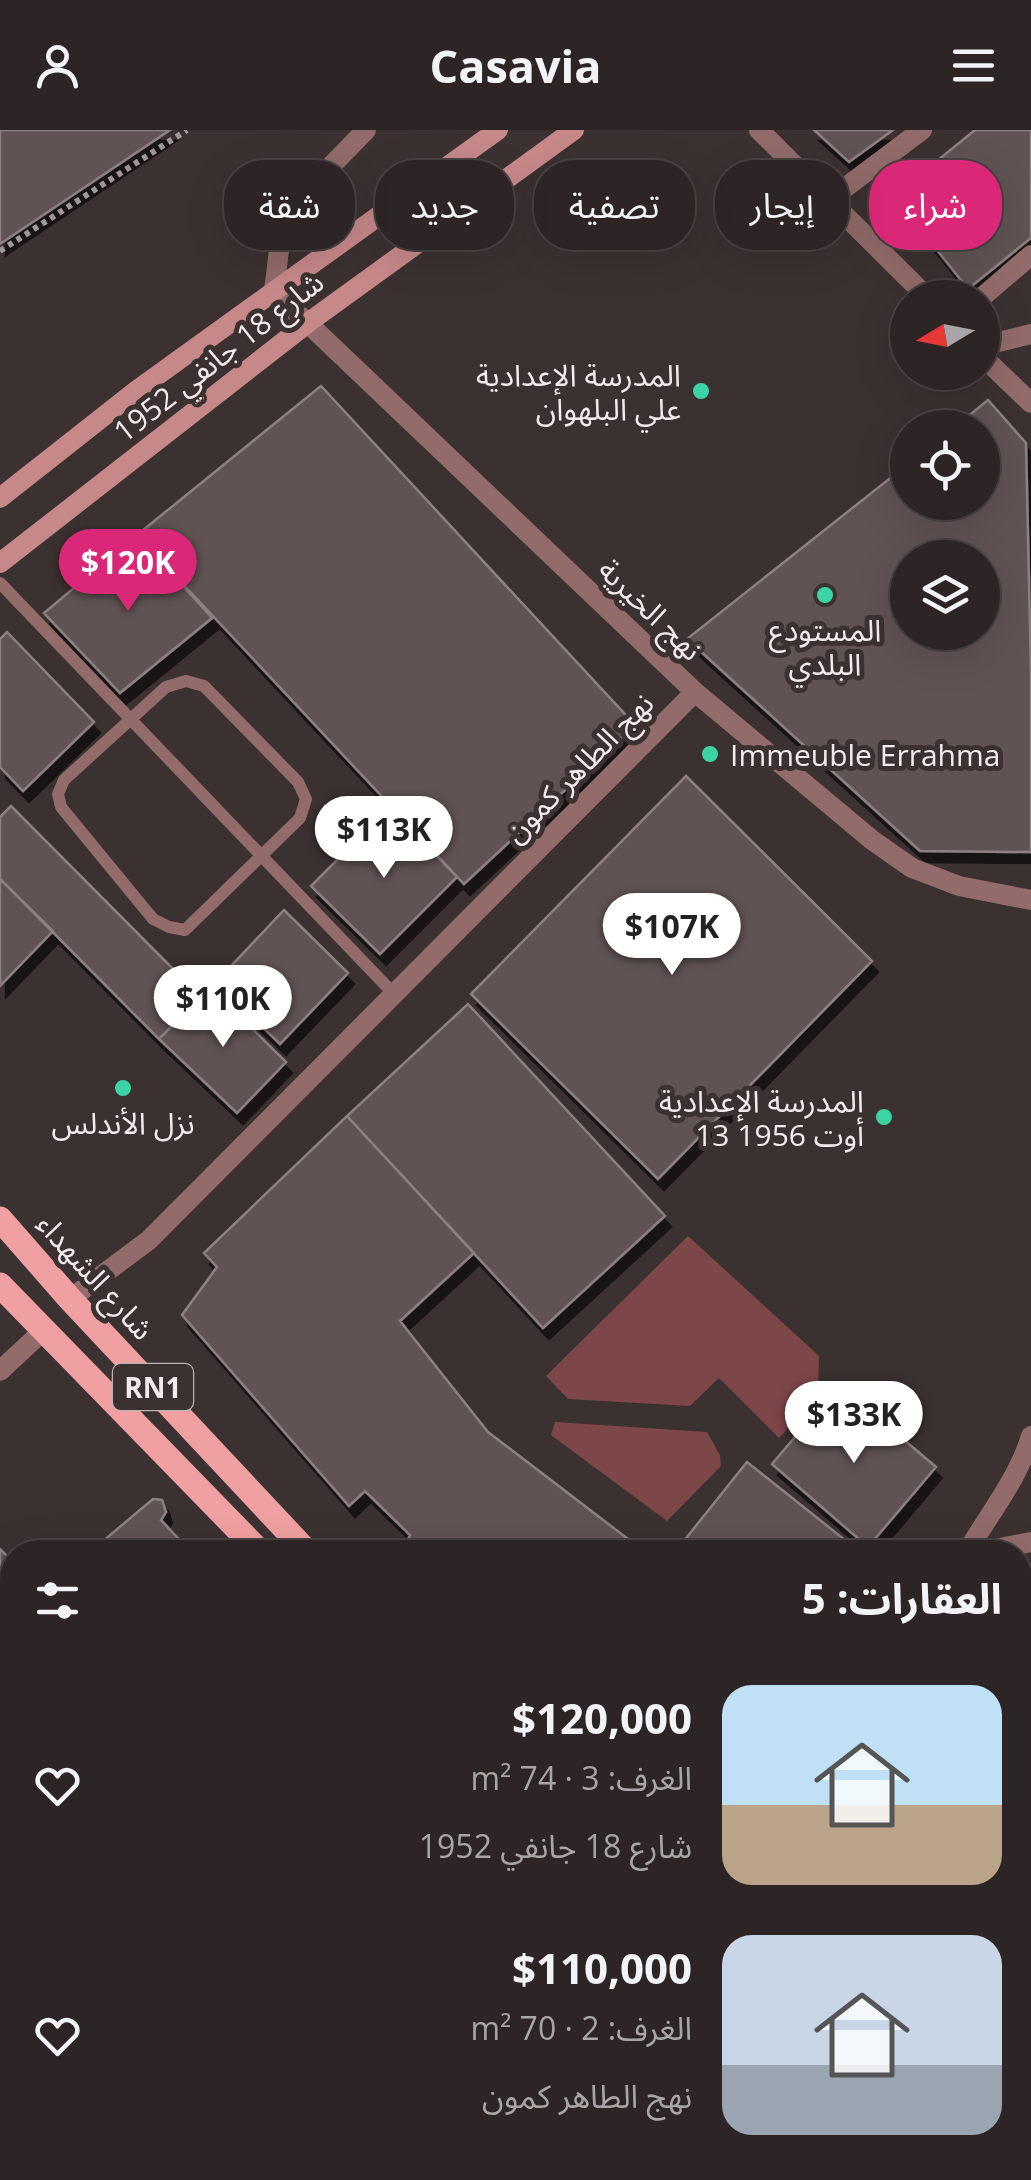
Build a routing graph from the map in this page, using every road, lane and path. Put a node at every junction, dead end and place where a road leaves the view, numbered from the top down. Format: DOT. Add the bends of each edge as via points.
graph roads {
  1 [pos="187,130"];
  2 [pos="366,130"];
  3 [pos="498,130"];
  4 [pos="574,130"];
  5 [pos="759,130"];
  6 [pos="922,130"];
  7 [pos="790,160"];
  8 [pos="849,185"];
  9 [pos="849,218"];
  10 [pos="0,251"];
  11 [pos="1031,255"];
  12 [pos="910,280"];
  13 [pos="1000,281"];
  14 [pos="274,290"];
  15 [pos="308,322"];
  16 [pos="1031,334"];
  17 [pos="1000,342"];
  18 [pos="1000,373"];
  19 [pos="1031,403"];
  20 [pos="0,498"];
  21 [pos="0,563"];
  22 [pos="0,583"];
  23 [pos="696,692"];
  24 [pos="130,720"];
  25 [pos="260,855"];
  26 [pos="1031,900"];
  27 [pos="394,994"];
  28 [pos="0,1219"];
  29 [pos="0,1285"];
  30 [pos="70,1299"];
  31 [pos="45,1329"];
  32 [pos="0,1371"];
  33 [pos="1031,1436"];
  34 [pos="248,1540"];
  35 [pos="296,1540"];
  36 [pos="974,1540"];
  1 -- 10 [label="path"];
  2 -- 14 [label="street" via="300,198 280,242"];
  3 -- 14 [label="main road, شارع 18 جانفي 1952"];
  4 -- 15 [label="main road, شارع 18 جانفي 1952"];
  5 -- 7 [label="street"];
  6 -- 8 [label="street"];
  9 -- 12 [label="street"];
  11 -- 13 [label="street"];
  14 -- 15 [label="street, نهج الخيرية"];
  14 -- 20 [label="main road, شارع 18 جانفي 1952"];
  15 -- 21 [label="main road, شارع 18 جانفي 1952"];
  15 -- 23 [label="street, نهج الخيرية"];
  16 -- 17 [label="street"];
  18 -- 19 [label="street"];
  22 -- 24 [label="lane"];
  23 -- 26 [label="street, نهج الخيرية" via="912,868 959,886"];
  23 -- 27 [label="street, نهج الطاهر كمون"];
  24 -- 25 [label="lane"];
  24 -- 25 [label="lane" via="166,687 186,681 204,686 298,782 306,800 300,818"];
  24 -- 25 [label="lane" via="64,780 58,794 61,807 153,919 185,930"];
  25 -- 27 [label="lane"];
  27 -- 30 [label="street, نهج الطاهر كمون" via="149,1240"];
  28 -- 30 [label="main road, شارع الشهداء / RN1"];
  29 -- 31 [label="main road, RN1"];
  30 -- 35 [label="main road, شارع الشهداء / RN1"];
  31 -- 32 [label="street"];
  31 -- 34 [label="main road, RN1"];
  33 -- 36 [label="street" via="1005,1494"];
}
